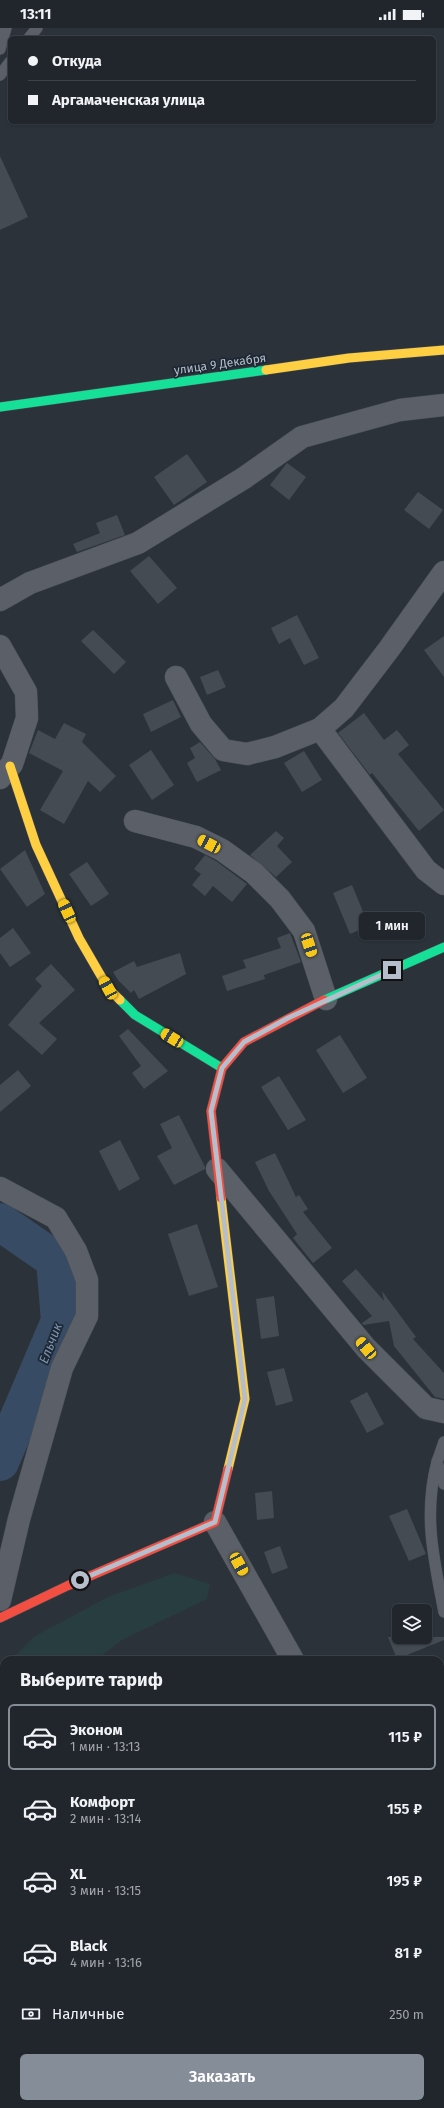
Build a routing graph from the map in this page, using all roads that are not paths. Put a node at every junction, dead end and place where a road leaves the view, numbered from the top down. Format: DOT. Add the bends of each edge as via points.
graph roads {
  1 [pos="6,28"];
  2 [pos="37,28"];
  3 [pos="31,36"];
  4 [pos="0,49"];
  5 [pos="8,65"];
  6 [pos="0,75"];
  7 [pos="444,350"];
  8 [pos="444,405"];
  9 [pos="0,407"];
  10 [pos="444,572"];
  11 [pos="0,600"];
  12 [pos="0,646"];
  13 [pos="176,677"];
  14 [pos="320,729"];
  15 [pos="5,772"];
  16 [pos="135,821"];
  17 [pos="444,884"];
  18 [pos="444,947"];
  19 [pos="326,999"];
  20 [pos="222,1068"];
  21 [pos="217,1169"];
  22 [pos="0,1188"];
  23 [pos="444,1412"];
  24 [pos="444,1442"];
  25 [pos="437,1462"];
  26 [pos="444,1484"];
  27 [pos="215,1522"];
  28 [pos="0,1600"];
  29 [pos="444,1612"];
  30 [pos="0,1618"];
  31 [pos="291,1656"];
  1 -- 4 [label="lane"];
  2 -- 3 [label="lane"];
  5 -- 6 [label="lane"];
  7 -- 9 [label="street, улица 9 Декабря" via="349,358"];
  8 -- 11 [label="street" via="400,410 302,437 244,478 138,543 30,583"];
  10 -- 14 [label="street" via="344,708"];
  12 -- 15 [label="street" via="26,692 27,718"];
  13 -- 14 [label="street" via="201,724 223,750 247,754 275,747"];
  14 -- 17 [label="street" via="426,870"];
  15 -- 20 [label="street" via="79,938 108,988 135,1015"];
  16 -- 19 [label="street" via="196,837 222,850 254,873 280,899 304,931"];
  18 -- 19 [label="street"];
  19 -- 20 [label="street" via="244,1042"];
  20 -- 21 [label="street" via="211,1111"];
  21 -- 23 [label="street" via="366,1348 426,1408"];
  21 -- 27 [label="street" via="245,1399"];
  22 -- 28 [label="street" via="56,1218 76,1251 87,1280 87,1316 62,1368 19,1519"];
  24 -- 25 [label="lane"];
  25 -- 26 [label="lane"];
  25 -- 29 [label="lane" via="431,1483 429,1506 432,1548"];
  27 -- 30 [label="street"];
  27 -- 31 [label="street"];
}
